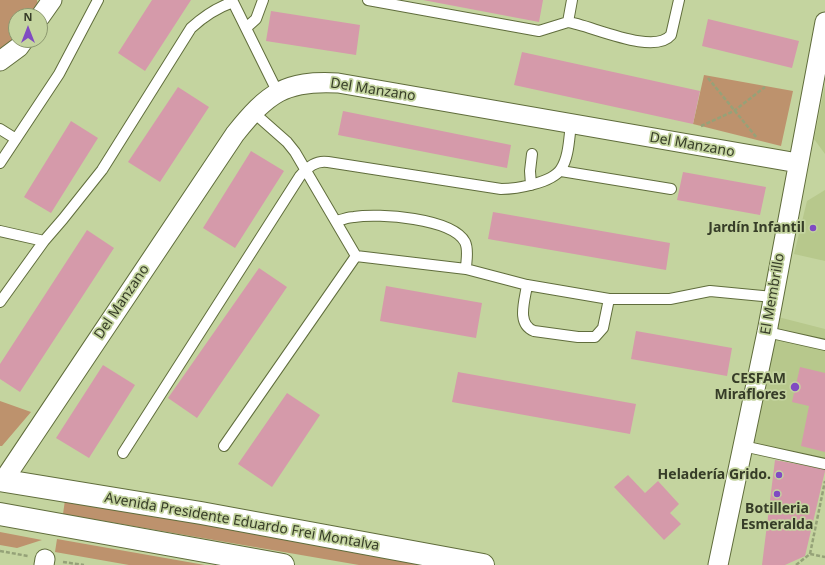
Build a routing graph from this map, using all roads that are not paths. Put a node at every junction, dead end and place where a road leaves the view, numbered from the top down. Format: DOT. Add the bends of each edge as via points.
graph roads {
  1 [pos="98,0"];
  2 [pos="263,0"];
  3 [pos="368,0"];
  4 [pos="572,0"];
  5 [pos="679,0"];
  6 [pos="232,1"];
  7 [pos="568,22"];
  8 [pos="825,22"];
  9 [pos="246,28"];
  10 [pos="18,48"];
  11 [pos="0,61"];
  12 [pos="278,93"];
  13 [pos="253,112"];
  14 [pos="572,124"];
  15 [pos="0,130"];
  16 [pos="16,139"];
  17 [pos="532,154"];
  18 [pos="0,163"];
  19 [pos="798,163"];
  20 [pos="306,169"];
  21 [pos="561,171"];
  22 [pos="531,185"];
  23 [pos="671,189"];
  24 [pos="336,221"];
  25 [pos="0,231"];
  26 [pos="44,241"];
  27 [pos="356,256"];
  28 [pos="466,269"];
  29 [pos="527,285"];
  30 [pos="773,297"];
  31 [pos="609,298"];
  32 [pos="0,302"];
  33 [pos="767,332"];
  34 [pos="825,345"];
  35 [pos="224,446"];
  36 [pos="743,446"];
  37 [pos="123,453"];
  38 [pos="825,464"];
  39 [pos="2,481"];
  40 [pos="0,514"];
  41 [pos="283,565"];
  42 [pos="483,565"];
  43 [pos="718,565"];
  1 -- 16 [label="lane" via="60,74"];
  2 -- 9 [label="lane" via="256,19"];
  3 -- 7 [label="lane" via="539,31"];
  4 -- 7 [label="lane"];
  5 -- 7 [label="lane" via="671,35 663,41 613,36"];
  6 -- 9 [label="lane"];
  6 -- 26 [label="lane" via="218,7 191,28 102,170"];
  8 -- 19 [label="street, El Membrillo"];
  9 -- 12 [label="lane"];
  10 -- 11 [label="street"];
  12 -- 13 [label="street, Del Manzano" via="266,99"];
  12 -- 14 [label="street, Del Manzano" via="297,85 317,82 338,83"];
  13 -- 20 [label="lane" via="287,142"];
  13 -- 39 [label="street, Del Manzano" via="235,134"];
  14 -- 19 [label="street, Del Manzano"];
  14 -- 21 [label="lane"];
  15 -- 16 [label="lane"];
  16 -- 18 [label="lane"];
  17 -- 22 [label="lane"];
  19 -- 30 [label="street, El Membrillo"];
  20 -- 22 [label="lane" via="323,161 501,189"];
  20 -- 24 [label="lane"];
  20 -- 37 [label="lane"];
  21 -- 22 [label="lane"];
  21 -- 23 [label="lane"];
  24 -- 27 [label="lane"];
  24 -- 28 [label="lane" via="370,216 441,224 457,232 465,243"];
  25 -- 26 [label="lane"];
  26 -- 32 [label="lane"];
  27 -- 28 [label="lane"];
  27 -- 35 [label="lane"];
  28 -- 29 [label="lane"];
  29 -- 31 [label="lane"];
  29 -- 31 [label="lane" via="523,320 528,329 534,331 578,337 595,336 603,328"];
  30 -- 31 [label="lane" via="710,291 670,299"];
  30 -- 33 [label="street, El Membrillo"];
  33 -- 34 [label="lane"];
  33 -- 36 [label="street, El Membrillo"];
  36 -- 38 [label="lane"];
  36 -- 43 [label="street, El Membrillo"];
  39 -- 42 [label="main road, Avenida Presidente Eduardo Frei Montalva" via="201,513"];
  40 -- 41 [label="main road"];
}
